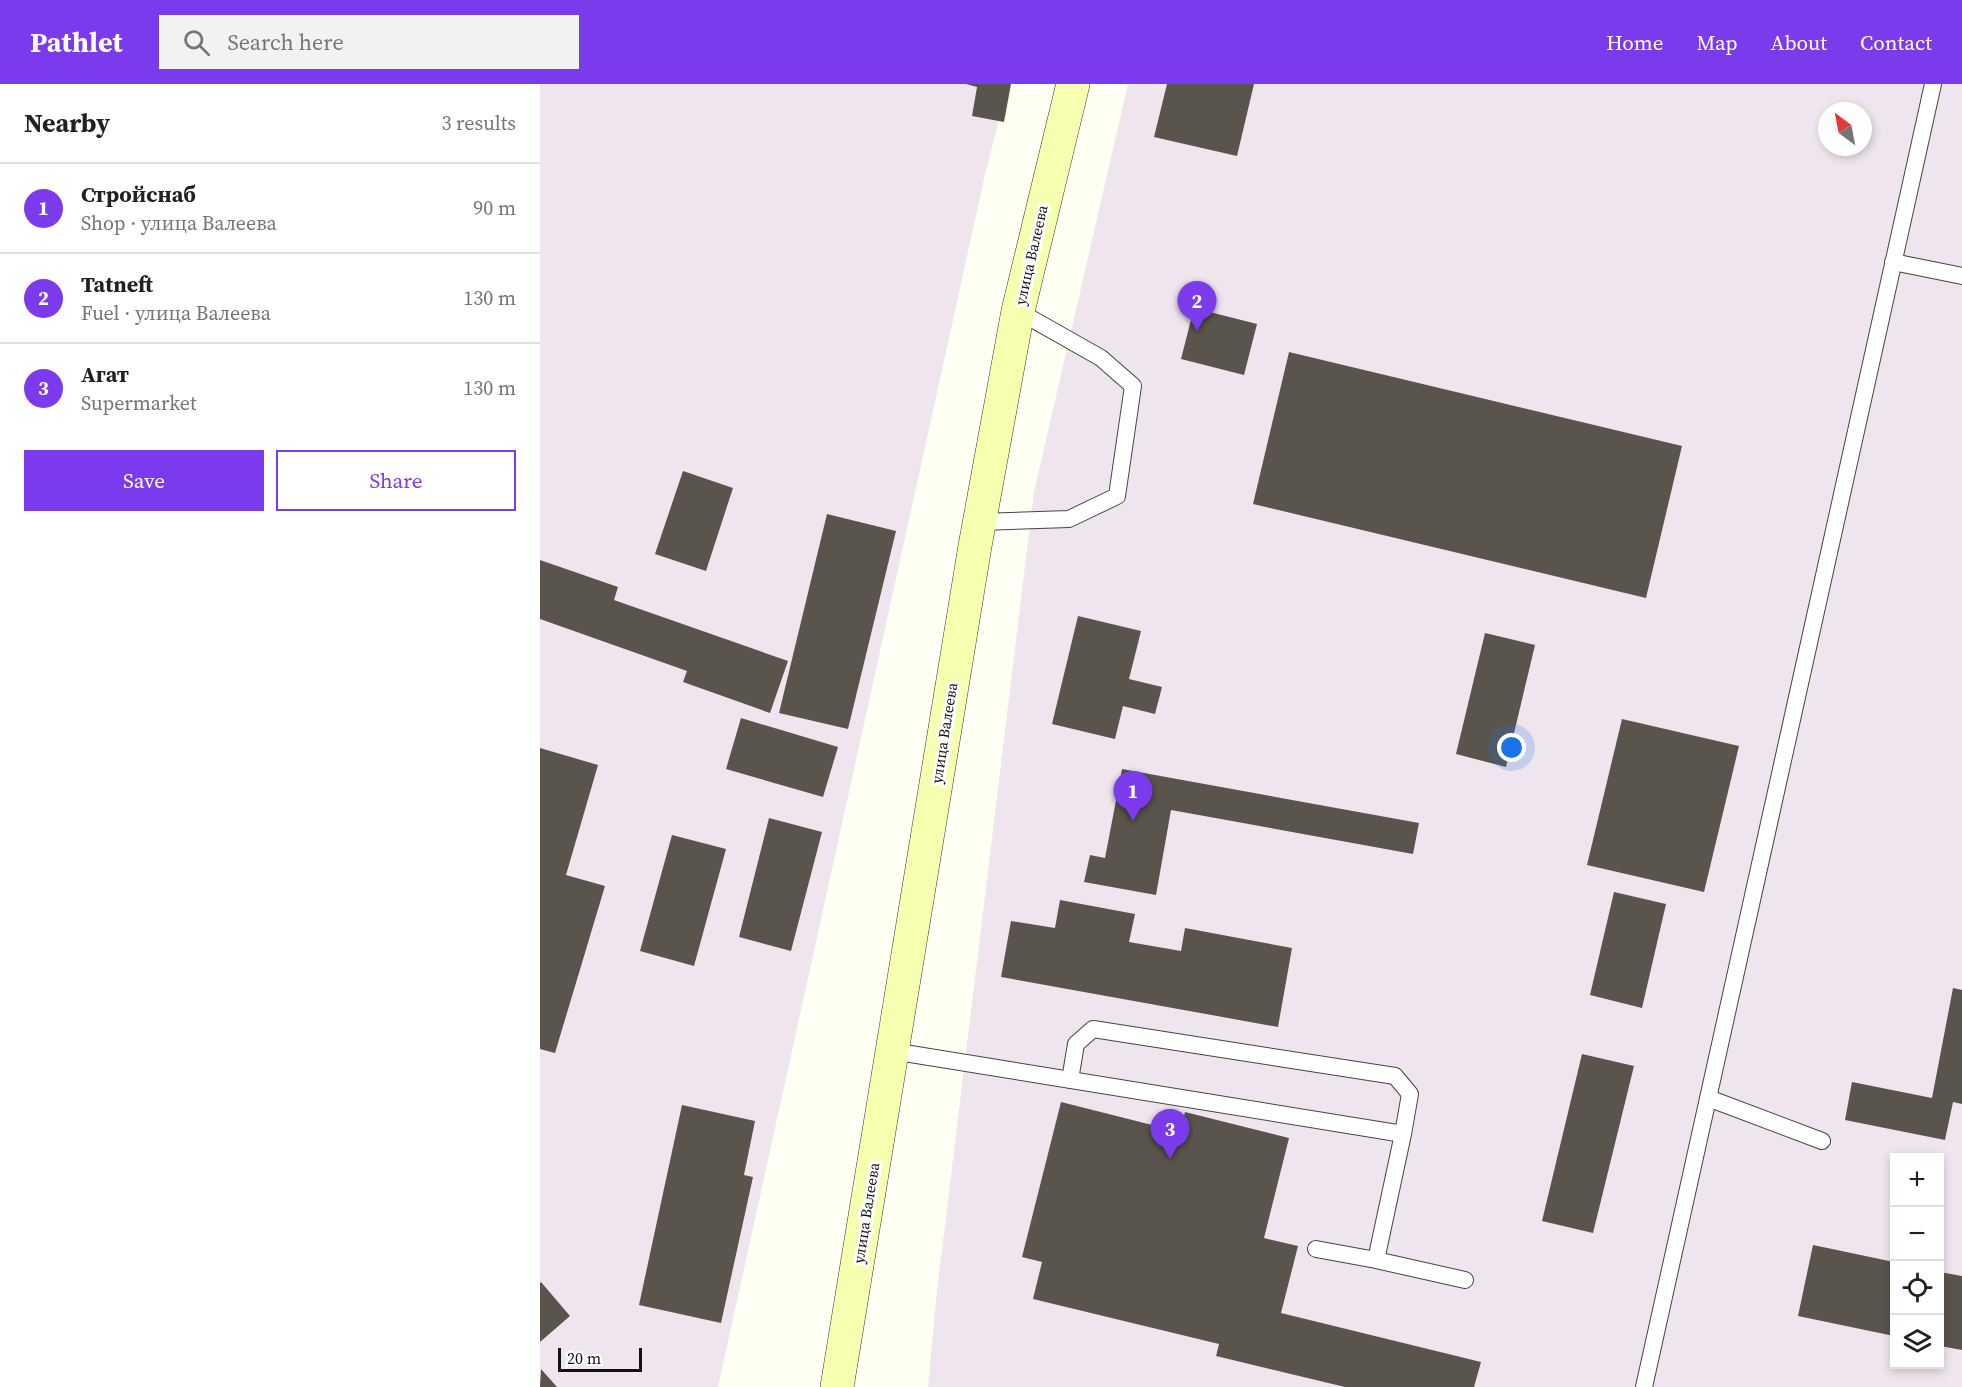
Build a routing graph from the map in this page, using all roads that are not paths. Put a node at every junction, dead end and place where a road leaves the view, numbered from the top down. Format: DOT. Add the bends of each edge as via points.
graph roads {
  1 [pos="1073,84"];
  2 [pos="1933,84"];
  3 [pos="1893,262"];
  4 [pos="1962,276"];
  5 [pos="1018,311"];
  6 [pos="980,522"];
  7 [pos="892,1051"];
  8 [pos="1070,1080"];
  9 [pos="1708,1098"];
  10 [pos="1403,1134"];
  11 [pos="1822,1141"];
  12 [pos="1316,1248"];
  13 [pos="1376,1260"];
  14 [pos="1465,1280"];
  15 [pos="837,1387"];
  16 [pos="1644,1387"];
  1 -- 5 [label="main road, улица Валеева"];
  2 -- 3 [label="lane"];
  3 -- 4 [label="lane"];
  3 -- 9 [label="lane"];
  5 -- 6 [label="main road, улица Валеева"];
  5 -- 6 [label="lane" via="1101,358 1133,386 1118,496 1069,519"];
  6 -- 7 [label="main road, улица Валеева"];
  7 -- 8 [label="lane"];
  7 -- 15 [label="main road, улица Валеева"];
  8 -- 10 [label="lane"];
  8 -- 10 [label="lane" via="1076,1044 1093,1029 1383,1074 1395,1076 1410,1094"];
  9 -- 11 [label="lane"];
  9 -- 16 [label="lane"];
  10 -- 13 [label="lane"];
  12 -- 13 [label="lane"];
  13 -- 14 [label="lane"];
}
